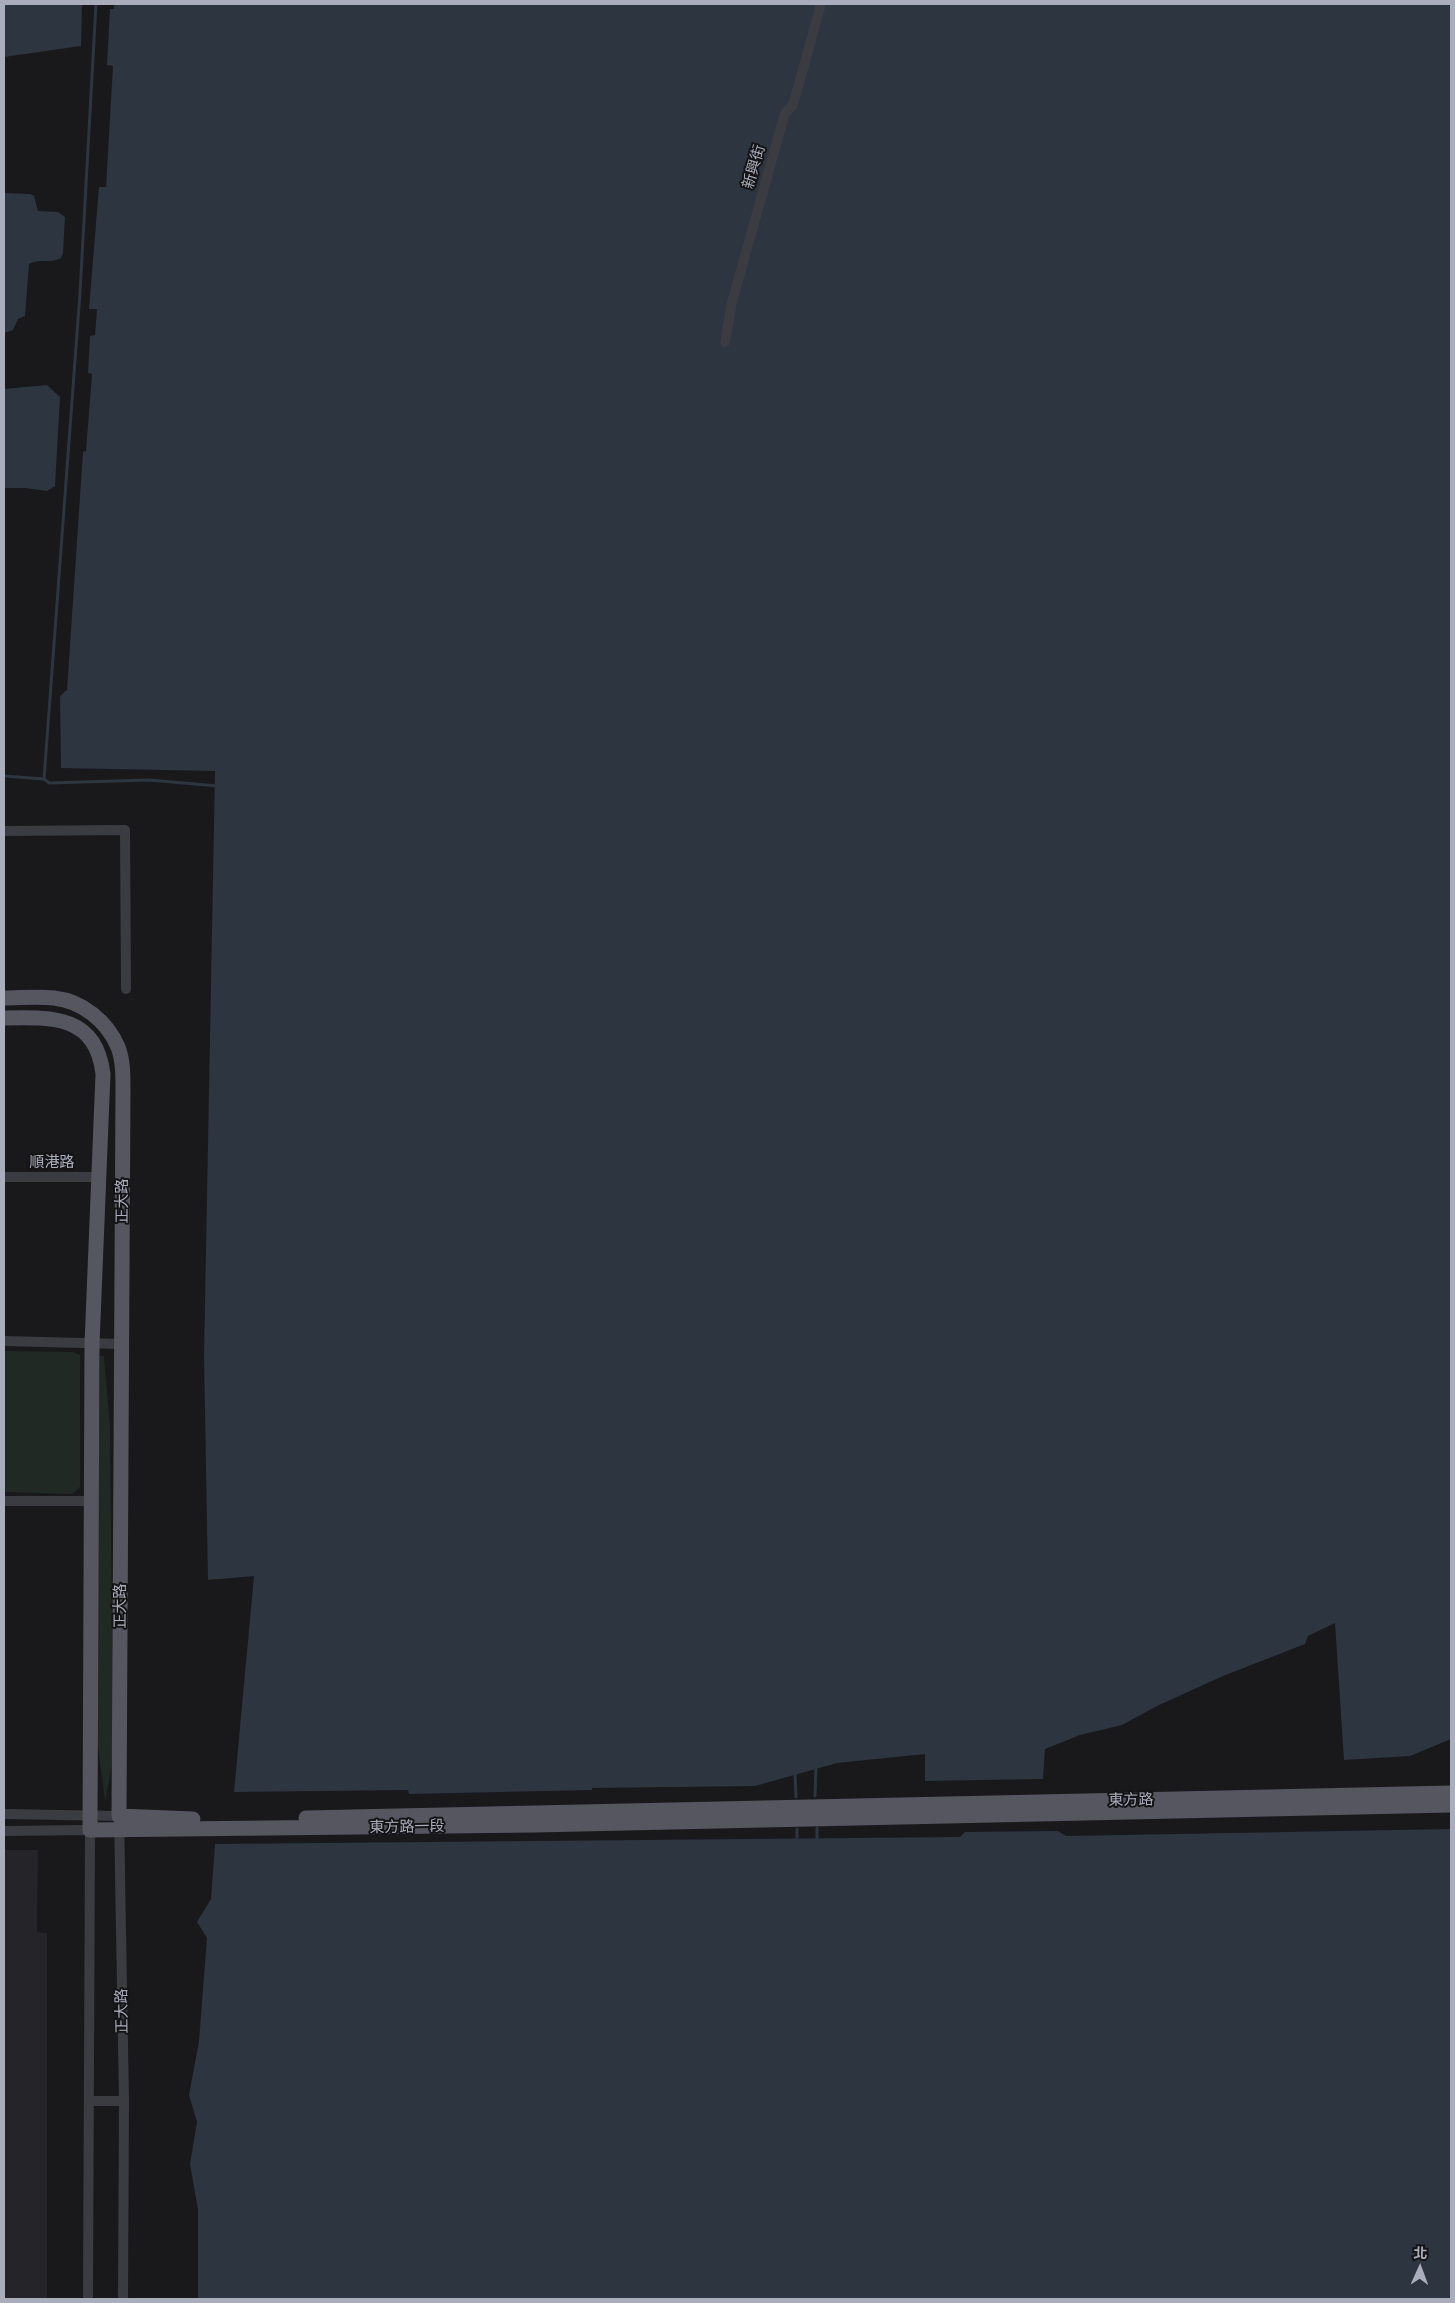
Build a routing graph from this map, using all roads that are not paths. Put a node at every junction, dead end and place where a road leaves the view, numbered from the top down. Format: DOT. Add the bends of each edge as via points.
graph roads {
  1 [pos="821,4"];
  2 [pos="725,342"];
  3 [pos="4,831"];
  4 [pos="126,989"];
  5 [pos="4,998"];
  6 [pos="4,1018"];
  7 [pos="4,1177"];
  8 [pos="99,1177"];
  9 [pos="4,1341"];
  10 [pos="92,1344"];
  11 [pos="122,1344"];
  12 [pos="4,1501"];
  13 [pos="92,1501"];
  14 [pos="1451,1793"];
  15 [pos="1451,1805"];
  16 [pos="811,1813"];
  17 [pos="4,1814"];
  18 [pos="90,1815"];
  19 [pos="119,1822"];
  20 [pos="90,1830"];
  21 [pos="4,1831"];
  22 [pos="89,2101"];
  23 [pos="124,2101"];
  24 [pos="88,2299"];
  25 [pos="123,2299"];
  1 -- 2 [label="street, 新興街" via="793,105 785,113 782,123 732,302"];
  3 -- 4 [label="street" via="125,830"];
  5 -- 11 [label="main road, 正大路" via="55,998 75,1004 96,1016 119,1048 123,1089"];
  6 -- 8 [label="main road, 正大路" via="62,1021 80,1029 94,1042 103,1074"];
  7 -- 8 [label="street, 順港路"];
  8 -- 10 [label="main road, 正大路"];
  9 -- 10 [label="street"];
  10 -- 11 [label="street"];
  10 -- 13 [label="main road, 正大路"];
  11 -- 19 [label="main road, 正大路"];
  12 -- 13 [label="street"];
  13 -- 18 [label="main road, 正大路"];
  14 -- 16 [label="main road, 東方路"];
  15 -- 16 [label="main road, 東方路"];
  16 -- 19 [label="main road, 東方路一段"];
  17 -- 18 [label="street, 東方路一段"];
  18 -- 19 [label="street, 東方路一段"];
  18 -- 20 [label="main road, 正大路"];
  19 -- 20 [label="main road, 東方路一段"];
  19 -- 23 [label="street, 正大路"];
  20 -- 21 [label="street, 東方路一段"];
  20 -- 22 [label="street, 正大路"];
  22 -- 23 [label="street"];
  22 -- 24 [label="street, 正大路"];
  23 -- 25 [label="street, 正大路"];
}
